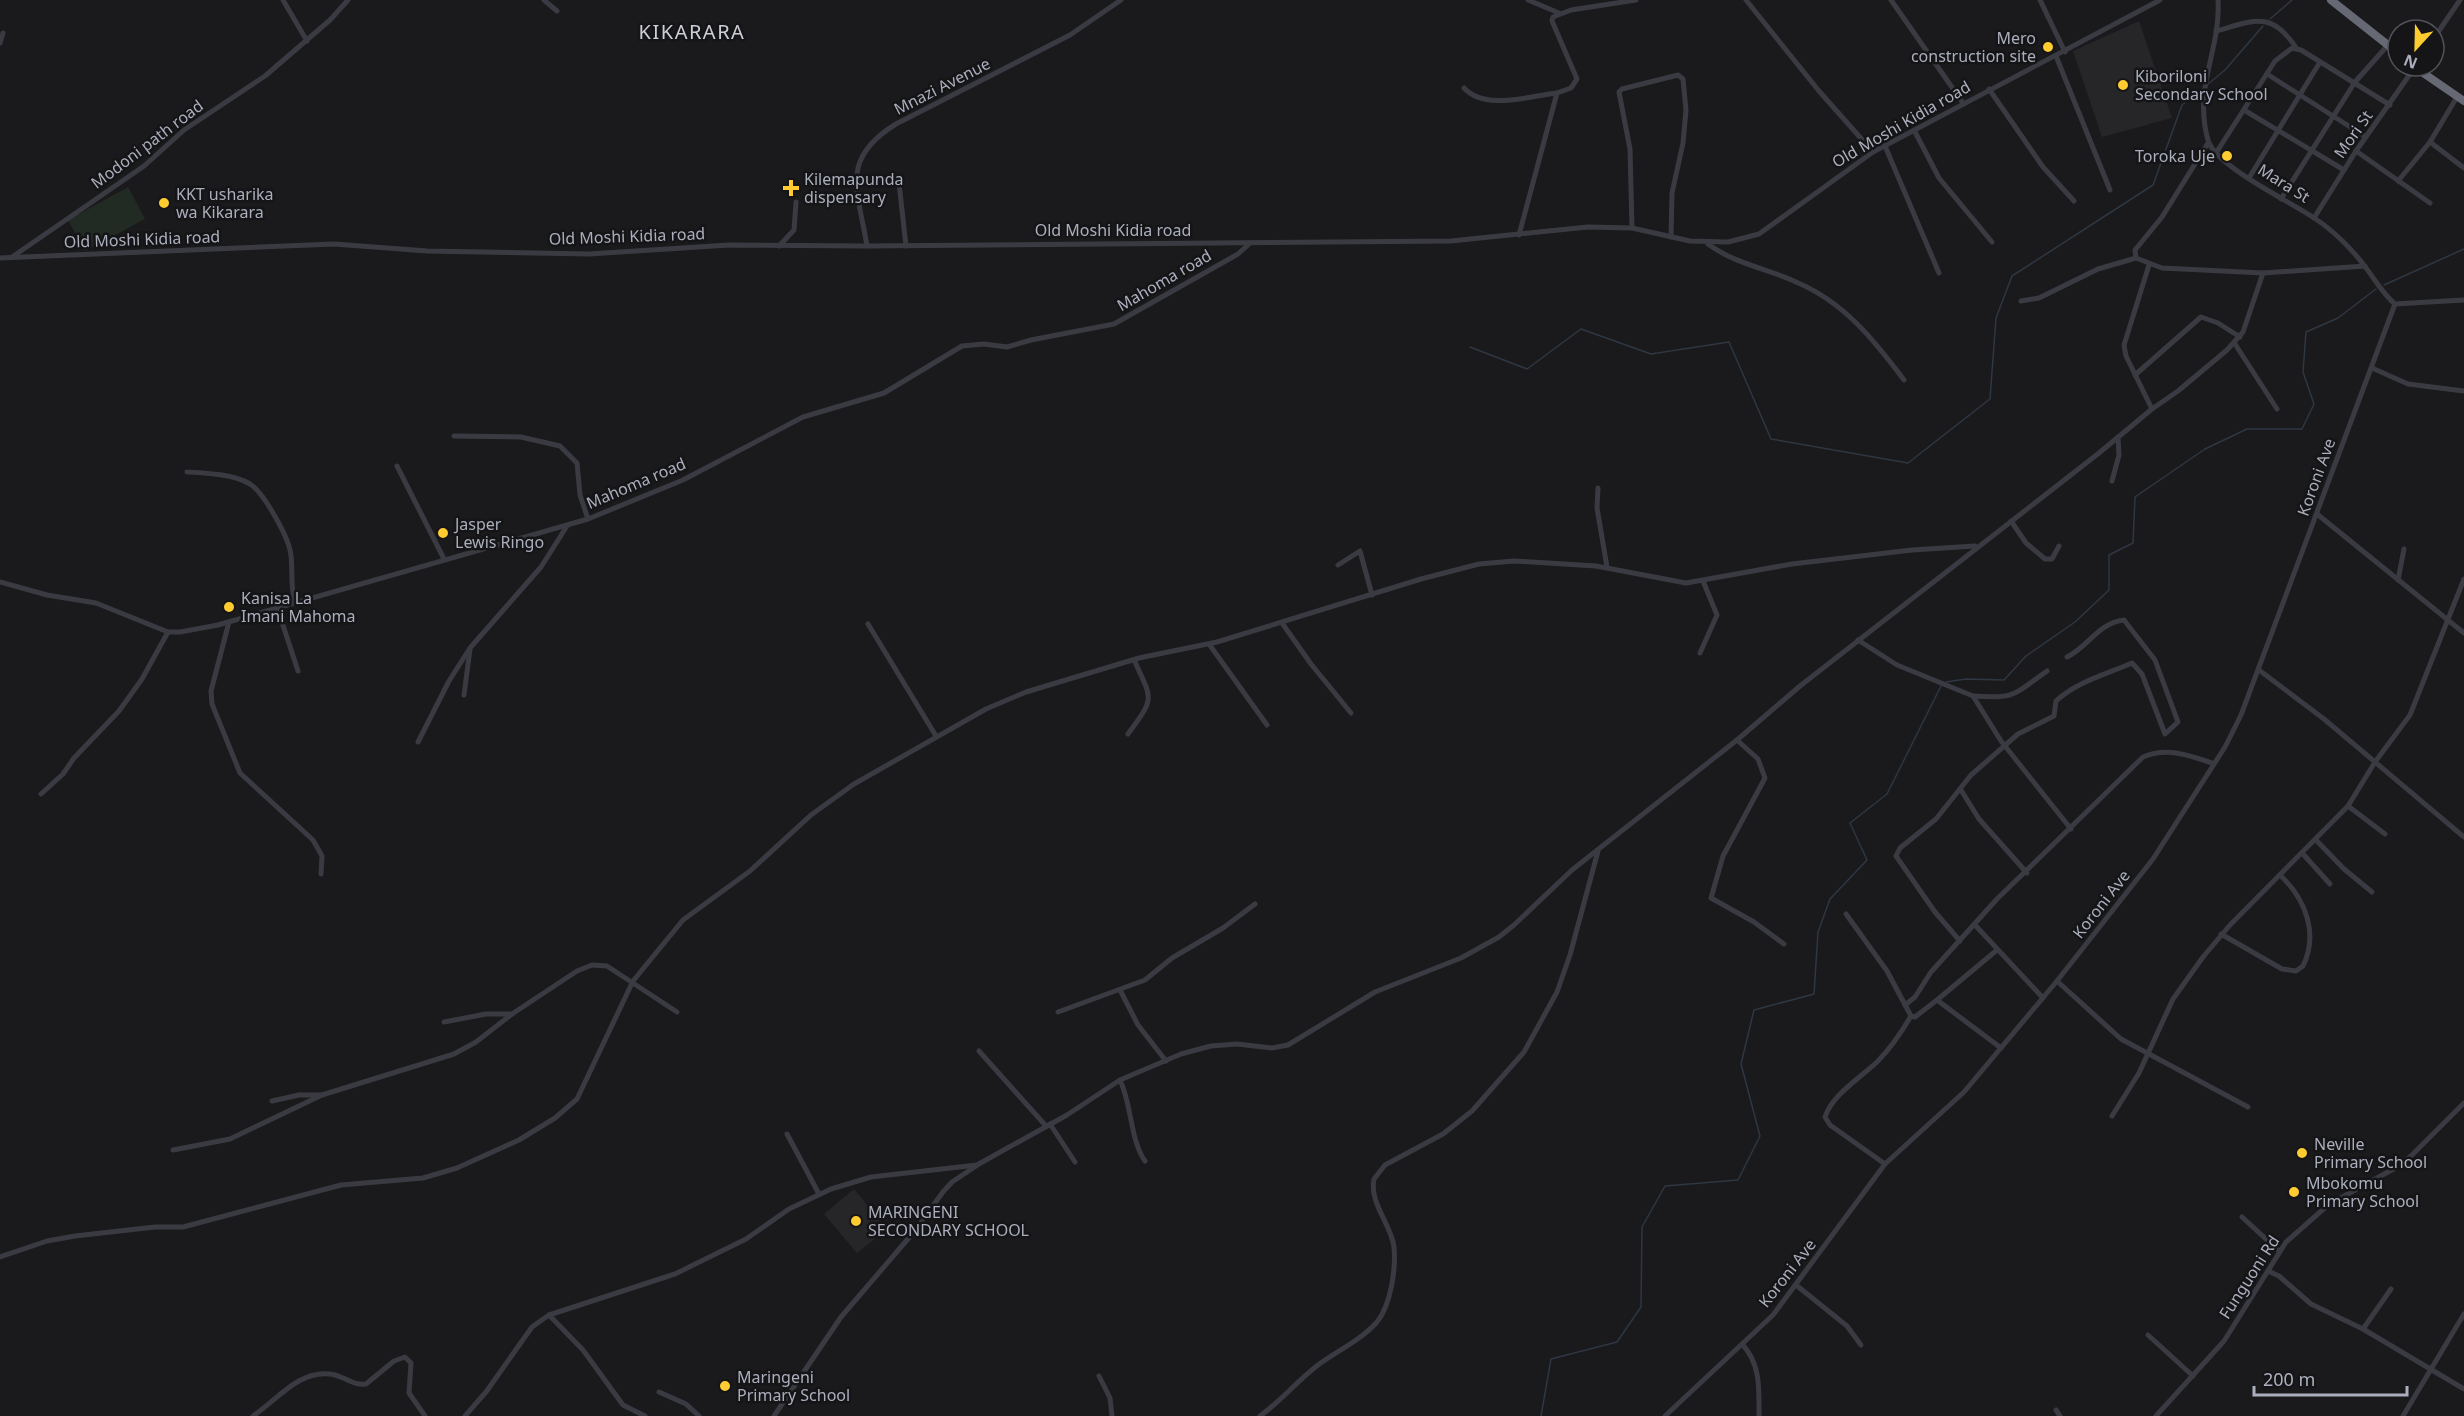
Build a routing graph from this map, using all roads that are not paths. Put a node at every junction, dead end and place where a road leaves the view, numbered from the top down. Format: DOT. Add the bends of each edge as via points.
graph roads {
  1 [pos="283,0"];
  2 [pos="348,0"];
  3 [pos="543,0"];
  4 [pos="1120,0"];
  5 [pos="1528,0"];
  6 [pos="1636,0"];
  7 [pos="1746,0"];
  8 [pos="1891,0"];
  9 [pos="2040,0"];
  10 [pos="2160,0"];
  11 [pos="2218,0"];
  12 [pos="2331,0"];
  13 [pos="2460,0"];
  14 [pos="557,11"];
  15 [pos="1559,13"];
  16 [pos="2446,20"];
  17 [pos="2216,31"];
  18 [pos="3,33"];
  19 [pos="307,41"];
  20 [pos="0,43"];
  21 [pos="2386,43"];
  22 [pos="2386,47"];
  23 [pos="2297,50"];
  24 [pos="2065,52"];
  25 [pos="2056,56"];
  26 [pos="2320,62"];
  27 [pos="2267,74"];
  28 [pos="2408,78"];
  29 [pos="2431,78"];
  30 [pos="2355,82"];
  31 [pos="1464,88"];
  32 [pos="1989,89"];
  33 [pos="1557,93"];
  34 [pos="2300,95"];
  35 [pos="2461,99"];
  36 [pos="1963,103"];
  37 [pos="2390,105"];
  38 [pos="2244,110"];
  39 [pos="2332,116"];
  40 [pos="1914,130"];
  41 [pos="2278,131"];
  42 [pos="2366,137"];
  43 [pos="2430,142"];
  44 [pos="2208,143"];
  45 [pos="1885,146"];
  46 [pos="2311,151"];
  47 [pos="2356,151"];
  48 [pos="1873,152"];
  49 [pos="2216,153"];
  50 [pos="2464,168"];
  51 [pos="2344,170"];
  52 [pos="2249,178"];
  53 [pos="2398,181"];
  54 [pos="899,183"];
  55 [pos="2110,190"];
  56 [pos="2281,199"];
  57 [pos="2074,201"];
  58 [pos="796,202"];
  59 [pos="2430,203"];
  60 [pos="2314,218"];
  61 [pos="1632,228"];
  62 [pos="1519,235"];
  63 [pos="1671,237"];
  64 [pos="1992,242"];
  65 [pos="1250,243"];
  66 [pos="1707,243"];
  67 [pos="779,246"];
  68 [pos="867,246"];
  69 [pos="906,246"];
  70 [pos="12,257"];
  71 [pos="0,258"];
  72 [pos="2136,258"];
  73 [pos="2149,265"];
  74 [pos="2365,266"];
  75 [pos="1939,273"];
  76 [pos="2263,273"];
  77 [pos="2464,300"];
  78 [pos="2021,301"];
  79 [pos="2396,303"];
  80 [pos="2240,337"];
  81 [pos="2235,344"];
  82 [pos="2372,368"];
  83 [pos="2135,375"];
  84 [pos="1904,380"];
  85 [pos="2464,391"];
  86 [pos="2152,409"];
  87 [pos="2277,409"];
  88 [pos="454,436"];
  89 [pos="2118,437"];
  90 [pos="397,466"];
  91 [pos="187,472"];
  92 [pos="2112,481"];
  93 [pos="1598,488"];
  94 [pos="2317,514"];
  95 [pos="588,519"];
  96 [pos="2011,521"];
  97 [pos="567,525"];
  98 [pos="1976,546"];
  99 [pos="2059,546"];
  100 [pos="2404,549"];
  101 [pos="444,559"];
  102 [pos="1338,565"];
  103 [pos="1607,567"];
  104 [pos="2464,579"];
  105 [pos="2398,580"];
  106 [pos="1703,581"];
  107 [pos="0,582"];
  108 [pos="1372,595"];
  109 [pos="295,602"];
  110 [pos="277,607"];
  111 [pos="2450,620"];
  112 [pos="229,622"];
  113 [pos="1282,623"];
  114 [pos="868,624"];
  115 [pos="168,632"];
  116 [pos="2464,633"];
  117 [pos="1858,640"];
  118 [pos="1209,644"];
  119 [pos="470,648"];
  120 [pos="1700,653"];
  121 [pos="2067,657"];
  122 [pos="1134,660"];
  123 [pos="2259,670"];
  124 [pos="298,671"];
  125 [pos="2047,671"];
  126 [pos="464,695"];
  127 [pos="1972,696"];
  128 [pos="1351,714"];
  129 [pos="1267,725"];
  130 [pos="1128,734"];
  131 [pos="936,736"];
  132 [pos="1737,740"];
  133 [pos="418,742"];
  134 [pos="2006,747"];
  135 [pos="2375,762"];
  136 [pos="2212,764"];
  137 [pos="1961,790"];
  138 [pos="41,794"];
  139 [pos="2348,806"];
  140 [pos="2071,829"];
  141 [pos="2385,834"];
  142 [pos="2464,837"];
  143 [pos="2316,840"];
  144 [pos="1599,851"];
  145 [pos="2303,854"];
  146 [pos="2027,873"];
  147 [pos="321,874"];
  148 [pos="2281,876"];
  149 [pos="2330,884"];
  150 [pos="2372,892"];
  151 [pos="1256,904"];
  152 [pos="1846,914"];
  153 [pos="1975,925"];
  154 [pos="2221,934"];
  155 [pos="1960,941"];
  156 [pos="1784,944"];
  157 [pos="1997,950"];
  158 [pos="633,981"];
  159 [pos="2057,981"];
  160 [pos="1120,990"];
  161 [pos="2043,998"];
  162 [pos="1937,1000"];
  163 [pos="1905,1005"];
  164 [pos="677,1012"];
  165 [pos="1058,1012"];
  166 [pos="512,1014"];
  167 [pos="1911,1016"];
  168 [pos="444,1022"];
  169 [pos="2001,1048"];
  170 [pos="979,1051"];
  171 [pos="2148,1054"];
  172 [pos="1166,1061"];
  173 [pos="1119,1080"];
  174 [pos="322,1095"];
  175 [pos="272,1101"];
  176 [pos="2464,1103"];
  177 [pos="2248,1107"];
  178 [pos="2112,1116"];
  179 [pos="1048,1125"];
  180 [pos="787,1134"];
  181 [pos="173,1150"];
  182 [pos="1145,1161"];
  183 [pos="1075,1162"];
  184 [pos="1885,1164"];
  185 [pos="977,1165"];
  186 [pos="819,1194"];
  187 [pos="2242,1217"];
  188 [pos="2279,1251"];
  189 [pos="0,1257"];
  190 [pos="2268,1271"];
  191 [pos="1796,1285"];
  192 [pos="2391,1289"];
  193 [pos="2464,1314"];
  194 [pos="549,1315"];
  195 [pos="2363,1329"];
  196 [pos="2148,1335"];
  197 [pos="1742,1344"];
  198 [pos="1861,1345"];
  199 [pos="2429,1370"];
  200 [pos="1099,1376"];
  201 [pos="2193,1376"];
  202 [pos="2464,1389"];
  203 [pos="659,1392"];
  204 [pos="2056,1410"];
  205 [pos="253,1416"];
  206 [pos="425,1416"];
  207 [pos="465,1416"];
  208 [pos="645,1416"];
  209 [pos="699,1416"];
  210 [pos="774,1416"];
  211 [pos="1112,1416"];
  212 [pos="1260,1416"];
  213 [pos="1665,1416"];
  214 [pos="1759,1416"];
  215 [pos="2060,1416"];
  216 [pos="2156,1416"];
  217 [pos="2403,1416"];
  1 -- 19 [label="street"];
  2 -- 19 [label="street, Modoni path road"];
  3 -- 14 [label="street"];
  4 -- 68 [label="street, Mnazi Avenue" via="1070,35 896,124 873,141 856,167"];
  5 -- 15 [label="street"];
  6 -- 15 [label="street"];
  7 -- 48 [label="street"];
  8 -- 36 [label="street"];
  9 -- 24 [label="street"];
  10 -- 24 [label="street, Old Moshi Kidia road"];
  11 -- 17 [label="street"];
  12 -- 21 [label="highway"];
  13 -- 16 [label="street"];
  15 -- 33 [label="street" via="1552,21 1577,79 1571,88"];
  17 -- 23 [label="street" via="2258,20 2280,29"];
  17 -- 44 [label="street" via="2204,86"];
  18 -- 20 [label="street"];
  19 -- 70 [label="street, Modoni path road" via="265,76 184,130 144,166"];
  22 -- 30 [label="street"];
  23 -- 26 [label="street"];
  23 -- 27 [label="street" via="2292,48 2283,54"];
  24 -- 25 [label="street, Old Moshi Kidia road"];
  25 -- 32 [label="street, Old Moshi Kidia road"];
  25 -- 55 [label="street"];
  26 -- 30 [label="street"];
  26 -- 34 [label="street"];
  27 -- 34 [label="street"];
  27 -- 38 [label="street"];
  28 -- 37 [label="street, Mori St"];
  29 -- 35 [label="highway"];
  30 -- 37 [label="street"];
  30 -- 39 [label="street"];
  31 -- 33 [label="street" via="1472,97 1490,101"];
  32 -- 36 [label="street, Old Moshi Kidia road"];
  32 -- 57 [label="street" via="2043,167"];
  33 -- 62 [label="street"];
  34 -- 39 [label="street"];
  34 -- 41 [label="street"];
  35 -- 43 [label="street"];
  36 -- 40 [label="street, Old Moshi Kidia road"];
  37 -- 42 [label="street, Mori St"];
  38 -- 41 [label="street"];
  38 -- 49 [label="street"];
  39 -- 42 [label="street"];
  39 -- 46 [label="street"];
  40 -- 45 [label="street, Old Moshi Kidia road"];
  40 -- 64 [label="street" via="1939,178"];
  41 -- 46 [label="street"];
  41 -- 52 [label="street"];
  42 -- 47 [label="street, Mori St"];
  43 -- 50 [label="street"];
  43 -- 53 [label="street"];
  44 -- 49 [label="street, Mara St"];
  44 -- 72 [label="street" via="2162,217 2135,250"];
  45 -- 48 [label="street, Old Moshi Kidia road"];
  45 -- 75 [label="street"];
  46 -- 51 [label="street"];
  46 -- 56 [label="street"];
  47 -- 51 [label="street, Mori St"];
  47 -- 53 [label="street"];
  48 -- 66 [label="street, Old Moshi Kidia road" via="1759,234"];
  49 -- 52 [label="street, Mara St"];
  51 -- 60 [label="street, Mori St"];
  52 -- 56 [label="street, Mara St"];
  53 -- 59 [label="street"];
  54 -- 69 [label="street"];
  56 -- 60 [label="street, Mara St"];
  58 -- 67 [label="street" via="794,230"];
  60 -- 74 [label="street, Mara St"];
  61 -- 62 [label="street, Old Moshi Kidia road" via="1588,227"];
  61 -- 63 [label="street, Old Moshi Kidia road"];
  61 -- 63 [label="street" via="1630,149 1619,92 1622,88 1678,75 1683,79 1686,110 1672,193"];
  62 -- 65 [label="street, Old Moshi Kidia road" via="1451,241"];
  63 -- 66 [label="street, Old Moshi Kidia road"];
  65 -- 69 [label="street, Old Moshi Kidia road"];
  65 -- 95 [label="street, Mahoma road" via="1239,254 1114,324 1007,348 962,346 884,393 803,417 683,480"];
  66 -- 84 [label="street" via="1729,258 1809,288 1851,316"];
  67 -- 68 [label="street, Old Moshi Kidia road"];
  67 -- 70 [label="street, Old Moshi Kidia road" via="729,245 590,254 427,251 334,244"];
  68 -- 69 [label="street, Old Moshi Kidia road"];
  70 -- 71 [label="street, Old Moshi Kidia road"];
  72 -- 73 [label="street"];
  72 -- 78 [label="street" via="2098,268 2039,298"];
  73 -- 76 [label="street"];
  73 -- 83 [label="street" via="2124,345"];
  74 -- 76 [label="street"];
  74 -- 79 [label="street, Mara St" via="2386,296"];
  76 -- 80 [label="street"];
  77 -- 79 [label="street"];
  79 -- 82 [label="street, Koroni Ave"];
  80 -- 81 [label="street"];
  80 -- 83 [label="street" via="2201,317"];
  81 -- 86 [label="street"];
  81 -- 87 [label="street"];
  82 -- 85 [label="street" via="2408,384"];
  82 -- 94 [label="street, Koroni Ave"];
  83 -- 86 [label="street"];
  86 -- 89 [label="street"];
  88 -- 95 [label="street" via="521,436 560,446 577,463 580,495"];
  89 -- 92 [label="street" via="2119,455"];
  89 -- 96 [label="street"];
  90 -- 101 [label="street"];
  91 -- 109 [label="street" via="242,481 257,491 290,548"];
  93 -- 103 [label="street" via="1597,508"];
  94 -- 105 [label="street"];
  94 -- 123 [label="street, Koroni Ave"];
  95 -- 97 [label="street, Mahoma road"];
  96 -- 98 [label="street"];
  96 -- 99 [label="street" via="2026,543 2045,559 2052,559"];
  97 -- 101 [label="street, Mahoma road"];
  97 -- 119 [label="street" via="541,567"];
  98 -- 106 [label="street" via="1792,564"];
  98 -- 117 [label="street"];
  100 -- 105 [label="street"];
  101 -- 109 [label="street, Mahoma road"];
  102 -- 108 [label="street" via="1360,551"];
  103 -- 106 [label="street" via="1675,582"];
  103 -- 108 [label="street" via="1515,561 1479,564"];
  104 -- 111 [label="street"];
  105 -- 111 [label="street"];
  106 -- 120 [label="street" via="1717,615"];
  107 -- 115 [label="street, Mahoma road" via="96,603"];
  108 -- 113 [label="street"];
  109 -- 110 [label="street, Mahoma road"];
  110 -- 112 [label="street, Mahoma road"];
  110 -- 124 [label="street"];
  111 -- 116 [label="street"];
  111 -- 135 [label="street" via="2412,712"];
  112 -- 115 [label="street, Mahoma road"];
  112 -- 147 [label="street" via="211,691 212,704 240,773 313,840 322,855"];
  113 -- 118 [label="street"];
  113 -- 128 [label="street"];
  114 -- 131 [label="street"];
  115 -- 138 [label="street" via="119,711"];
  117 -- 127 [label="street" via="1897,665"];
  117 -- 132 [label="street"];
  118 -- 122 [label="street"];
  118 -- 129 [label="street"];
  119 -- 126 [label="street"];
  119 -- 133 [label="street"];
  121 -- 134 [label="street" via="2102,628 2124,620 2155,660 2178,724 2165,734 2142,675 2132,663 2061,696 2056,701 2054,716 2029,727"];
  122 -- 130 [label="street" via="1150,698"];
  122 -- 131 [label="street" via="1004,700"];
  123 -- 135 [label="street"];
  123 -- 136 [label="street, Koroni Ave" via="2236,726"];
  125 -- 127 [label="street" via="2015,695"];
  127 -- 134 [label="street"];
  131 -- 158 [label="street" via="854,784 811,815 750,871 683,920"];
  132 -- 144 [label="street"];
  132 -- 156 [label="street" via="1758,759 1765,778 1723,856 1711,898"];
  134 -- 137 [label="street" via="1968,778"];
  134 -- 140 [label="street"];
  135 -- 139 [label="street"];
  135 -- 142 [label="street"];
  136 -- 140 [label="street" via="2167,751 2143,757"];
  136 -- 159 [label="street, Koroni Ave" via="2153,858"];
  137 -- 146 [label="street" via="1979,819"];
  137 -- 155 [label="street" via="1936,819 1899,848 1896,856"];
  139 -- 141 [label="street"];
  139 -- 143 [label="street"];
  140 -- 146 [label="street"];
  143 -- 145 [label="street"];
  143 -- 150 [label="street"];
  144 -- 172 [label="street" via="1563,878 1499,937 1461,958 1375,992 1288,1045 1211,1046"];
  144 -- 212 [label="street" via="1557,992 1524,1052 1472,1111 1443,1134 1385,1165 1374,1179 1374,1196 1394,1248 1392,1276 1381,1316"];
  145 -- 148 [label="street"];
  145 -- 149 [label="street"];
  146 -- 153 [label="street"];
  148 -- 154 [label="street"];
  148 -- 154 [label="street" via="2300,897 2305,911 2308,942 2303,966 2296,971 2282,969"];
  151 -- 160 [label="street" via="1145,980"];
  152 -- 163 [label="street" via="1887,971"];
  153 -- 155 [label="street"];
  153 -- 157 [label="street"];
  154 -- 171 [label="street" via="2173,999"];
  155 -- 163 [label="street" via="1931,972 1915,998"];
  157 -- 161 [label="street"];
  157 -- 162 [label="street"];
  158 -- 164 [label="street"];
  158 -- 166 [label="street" via="607,966 592,964"];
  158 -- 189 [label="street" via="577,1099 555,1118 486,1157 423,1178 341,1185 183,1227 75,1236"];
  159 -- 161 [label="street, Koroni Ave"];
  159 -- 171 [label="street" via="2110,1032"];
  160 -- 165 [label="street"];
  160 -- 172 [label="street" via="1138,1025"];
  161 -- 169 [label="street, Koroni Ave"];
  162 -- 167 [label="street"];
  162 -- 169 [label="street"];
  163 -- 167 [label="street"];
  166 -- 168 [label="street" via="486,1014"];
  166 -- 174 [label="street" via="454,1054"];
  167 -- 184 [label="street" via="1897,1039 1850,1084 1825,1117 1830,1125"];
  169 -- 184 [label="street, Koroni Ave" via="1964,1092"];
  170 -- 179 [label="street"];
  171 -- 177 [label="street"];
  171 -- 178 [label="street"];
  172 -- 173 [label="street"];
  173 -- 179 [label="street"];
  173 -- 182 [label="street" via="1127,1095 1136,1141"];
  174 -- 175 [label="street"];
  174 -- 181 [label="street" via="231,1139"];
  176 -- 188 [label="street, Funguoni Rd" via="2411,1156 2328,1205"];
  179 -- 183 [label="street"];
  179 -- 185 [label="street"];
  180 -- 186 [label="street"];
  184 -- 191 [label="street, Koroni Ave"];
  185 -- 186 [label="street" via="871,1177"];
  185 -- 210 [label="street" via="943,1192 841,1317"];
  186 -- 194 [label="street" via="746,1239 675,1274"];
  187 -- 188 [label="street"];
  188 -- 190 [label="street, Funguoni Rd"];
  190 -- 195 [label="street" via="2311,1304"];
  190 -- 201 [label="street, Funguoni Rd" via="2224,1341"];
  191 -- 197 [label="street, Koroni Ave" via="1773,1315"];
  191 -- 198 [label="street" via="1847,1326"];
  192 -- 195 [label="street"];
  193 -- 199 [label="street"];
  194 -- 207 [label="street" via="532,1327"];
  194 -- 208 [label="street" via="583,1350 623,1405"];
  195 -- 199 [label="street"];
  196 -- 201 [label="street"];
  197 -- 213 [label="street, Koroni Ave"];
  197 -- 214 [label="street" via="1754,1357"];
  199 -- 202 [label="street"];
  199 -- 217 [label="street"];
  200 -- 211 [label="street" via="1110,1398"];
  201 -- 216 [label="street, Funguoni Rd"];
  203 -- 209 [label="street" via="686,1404"];
  204 -- 215 [label="street"];
  205 -- 206 [label="street" via="309,1375 335,1374 352,1383 366,1384 405,1357 411,1363 409,1393"];
}
